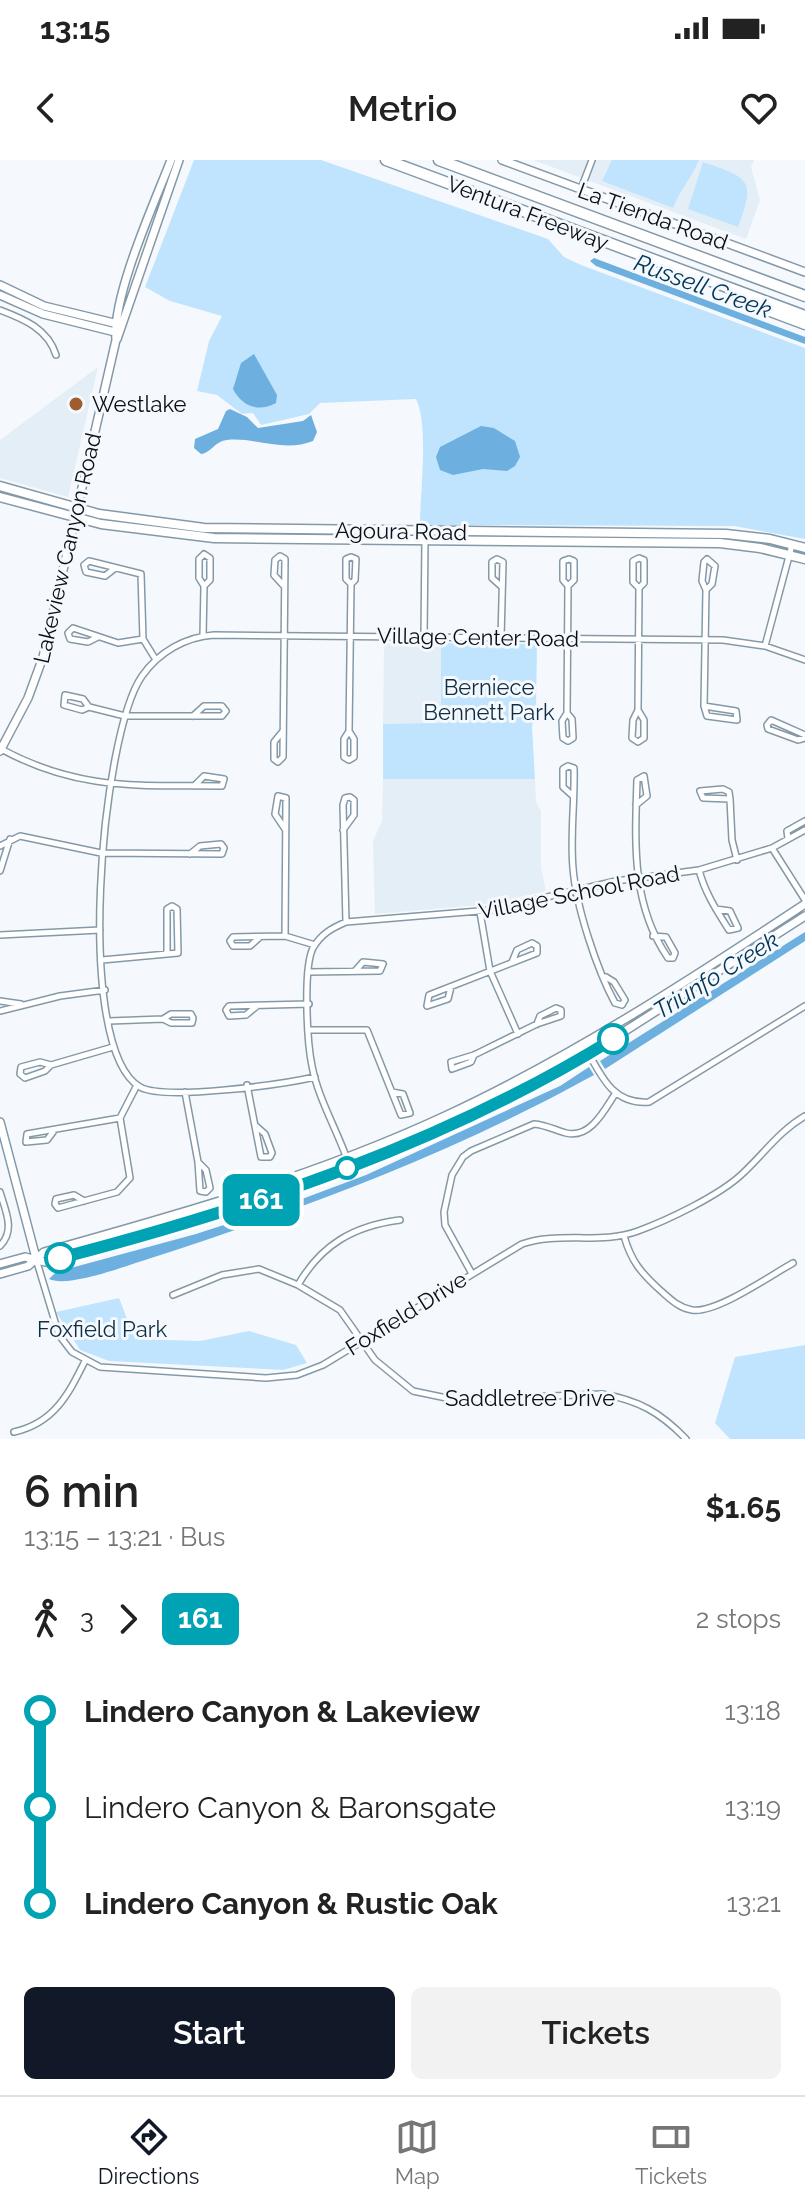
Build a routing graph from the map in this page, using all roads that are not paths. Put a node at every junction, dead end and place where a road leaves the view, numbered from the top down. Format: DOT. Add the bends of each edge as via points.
graph roads {
  1 [pos="171,160"];
  2 [pos="179,160"];
  3 [pos="386,160"];
  4 [pos="439,160"];
  5 [pos="502,160"];
  6 [pos="592,160"];
  7 [pos="581,189"];
  8 [pos="805,272"];
  9 [pos="0,285"];
  10 [pos="741,293"];
  11 [pos="0,295"];
  12 [pos="805,296"];
  13 [pos="0,310"];
  14 [pos="805,316"];
  15 [pos="805,324"];
  16 [pos="119,331"];
  17 [pos="56,355"];
  18 [pos="0,486"];
  19 [pos="0,497"];
  20 [pos="76,514"];
  21 [pos="425,536"];
  22 [pos="805,548"];
  23 [pos="791,549"];
  24 [pos="805,559"];
  25 [pos="114,569"];
  26 [pos="351,584"];
  27 [pos="204,586"];
  28 [pos="284,586"];
  29 [pos="568,586"];
  30 [pos="502,587"];
  31 [pos="639,588"];
  32 [pos="706,590"];
  33 [pos="203,636"];
  34 [pos="284,636"];
  35 [pos="350,636"];
  36 [pos="98,637"];
  37 [pos="424,637"];
  38 [pos="501,638"];
  39 [pos="567,638"];
  40 [pos="143,639"];
  41 [pos="638,639"];
  42 [pos="704,639"];
  43 [pos="765,646"];
  44 [pos="156,660"];
  45 [pos="805,660"];
  46 [pos="704,706"];
  47 [pos="89,707"];
  48 [pos="638,710"];
  49 [pos="567,713"];
  50 [pos="125,716"];
  51 [pos="193,716"];
  52 [pos="283,731"];
  53 [pos="349,731"];
  54 [pos="805,736"];
  55 [pos="0,750"];
  56 [pos="109,785"];
  57 [pos="194,786"];
  58 [pos="573,796"];
  59 [pos="730,799"];
  60 [pos="636,805"];
  61 [pos="805,821"];
  62 [pos="285,829"];
  63 [pos="343,830"];
  64 [pos="805,830"];
  65 [pos="11,838"];
  66 [pos="788,839"];
  67 [pos="0,846"];
  68 [pos="772,848"];
  69 [pos="101,853"];
  70 [pos="190,854"];
  71 [pos="737,860"];
  72 [pos="699,870"];
  73 [pos="0,871"];
  74 [pos="637,877"];
  75 [pos="576,891"];
  76 [pos="805,902"];
  77 [pos="716,909"];
  78 [pos="480,912"];
  79 [pos="805,916"];
  80 [pos="346,922"];
  81 [pos="100,930"];
  82 [pos="285,936"];
  83 [pos="653,936"];
  84 [pos="2,937"];
  85 [pos="260,937"];
  86 [pos="315,945"];
  87 [pos="167,953"];
  88 [pos="102,960"];
  89 [pos="512,962"];
  90 [pos="355,971"];
  91 [pos="490,971"];
  92 [pos="308,972"];
  93 [pos="606,977"];
  94 [pos="451,987"];
  95 [pos="105,990"];
  96 [pos="0,1001"];
  97 [pos="309,1004"];
  98 [pos="22,1005"];
  99 [pos="257,1006"];
  100 [pos="805,1006"];
  101 [pos="0,1011"];
  102 [pos="163,1019"];
  103 [pos="109,1021"];
  104 [pos="537,1024"];
  105 [pos="310,1030"];
  106 [pos="518,1034"];
  107 [pos="584,1045"];
  108 [pos="113,1047"];
  109 [pos="589,1054"];
  110 [pos="474,1055"];
  111 [pos="51,1065"];
  112 [pos="315,1077"];
  113 [pos="137,1085"];
  114 [pos="247,1085"];
  115 [pos="185,1092"];
  116 [pos="392,1092"];
  117 [pos="615,1094"];
  118 [pos="805,1116"];
  119 [pos="120,1118"];
  120 [pos="0,1122"];
  121 [pos="256,1126"];
  122 [pos="53,1132"];
  123 [pos="347,1158"];
  124 [pos="198,1162"];
  125 [pos="351,1167"];
  126 [pos="0,1192"];
  127 [pos="84,1201"];
  128 [pos="400,1220"];
  129 [pos="624,1236"];
  130 [pos="0,1246"];
  131 [pos="36,1258"];
  132 [pos="793,1263"];
  133 [pos="0,1264"];
  134 [pos="471,1272"];
  135 [pos="0,1274"];
  136 [pos="298,1285"];
  137 [pos="173,1295"];
  138 [pos="362,1341"];
  139 [pos="85,1361"];
  140 [pos="14,1432"];
  141 [pos="686,1439"];
  1 -- 16 [label="street, Lakeview Canyon Road" via="134,259"];
  2 -- 16 [label="street, Lakeview Canyon Road"];
  3 -- 10 [label="highway, Ventura Freeway"];
  4 -- 12 [label="highway, Ventura Freeway"];
  5 -- 7 [label="street, La Tienda Road"];
  6 -- 7 [label="street"];
  7 -- 8 [label="street, La Tienda Road"];
  9 -- 16 [label="street"];
  10 -- 14 [label="highway, Ventura Freeway"];
  10 -- 15 [label="highway" via="750,303"];
  11 -- 16 [label="street" via="43,314"];
  13 -- 17 [label="street" via="35,326 48,337"];
  16 -- 20 [label="street, Lakeview Canyon Road"];
  18 -- 20 [label="main road, Agoura Road"];
  19 -- 20 [label="main road, Agoura Road"];
  20 -- 21 [label="main road, Agoura Road" via="204,528"];
  20 -- 55 [label="street, Lakeview Canyon Road" via="43,657"];
  21 -- 23 [label="main road, Agoura Road"];
  21 -- 37 [label="street"];
  22 -- 23 [label="main road, Agoura Road"];
  23 -- 24 [label="main road, Agoura Road"];
  23 -- 43 [label="street"];
  25 -- 25 [label="street" via="89,561 84,565 86,572 105,576"];
  25 -- 40 [label="street" via="136,572 143,579"];
  26 -- 26 [label="street" via="356,559 351,557 346,559"];
  26 -- 35 [label="street"];
  27 -- 27 [label="street" via="210,580 210,558 204,554 199,559"];
  27 -- 33 [label="street"];
  28 -- 28 [label="street" via="285,559 280,556 274,575"];
  28 -- 34 [label="street"];
  29 -- 29 [label="street" via="574,580 574,561 569,559 563,561"];
  29 -- 39 [label="street"];
  30 -- 30 [label="street" via="503,562 497,559 492,562 492,578"];
  30 -- 38 [label="street"];
  31 -- 31 [label="street" via="644,583 644,560 639,558 633,561 633,582"];
  31 -- 41 [label="street"];
  32 -- 32 [label="street" via="715,566 707,559 702,581"];
  32 -- 42 [label="street"];
  33 -- 34 [label="street, Village Center Road"];
  33 -- 44 [label="street, Village Center Road"];
  34 -- 35 [label="street, Village Center Road"];
  34 -- 52 [label="street"];
  35 -- 37 [label="street, Village Center Road"];
  35 -- 53 [label="street"];
  36 -- 36 [label="street" via="73,628 68,633 70,639 88,642"];
  36 -- 40 [label="street" via="118,643"];
  37 -- 38 [label="street, Village Center Road"];
  38 -- 39 [label="street, Village Center Road"];
  39 -- 41 [label="street, Village Center Road"];
  39 -- 49 [label="street"];
  40 -- 44 [label="street"];
  41 -- 42 [label="street, Village Center Road"];
  41 -- 48 [label="street"];
  42 -- 43 [label="street, Village Center Road"];
  42 -- 46 [label="street"];
  43 -- 45 [label="street, Village Center Road"];
  44 -- 50 [label="street" via="135,688"];
  46 -- 46 [label="street" via="707,716 737,720 736,711"];
  47 -- 47 [label="street" via="83,699 63,699 64,705"];
  47 -- 50 [label="street"];
  48 -- 48 [label="street" via="632,738 638,742 644,738"];
  49 -- 49 [label="street" via="562,721 568,741 573,738"];
  50 -- 51 [label="street"];
  50 -- 56 [label="street"];
  51 -- 51 [label="street" via="222,716 226,711 208,706"];
  52 -- 52 [label="street" via="274,742 278,762 283,757"];
  53 -- 53 [label="street" via="344,739 344,757 349,760 354,757"];
  54 -- 54 [label="street" via="771,720 767,725 798,740"];
  55 -- 56 [label="street" via="60,776"];
  56 -- 57 [label="street"];
  56 -- 69 [label="street"];
  57 -- 57 [label="street" via="222,786 224,779 204,776"];
  58 -- 58 [label="street" via="574,768 568,766 563,769 563,787"];
  58 -- 75 [label="street"];
  59 -- 59 [label="street" via="723,789 700,791 703,798"];
  59 -- 71 [label="street"];
  60 -- 60 [label="street" via="647,796 644,776 637,780"];
  60 -- 74 [label="street"];
  61 -- 66 [label="street, Village School Road" via="787,831"];
  62 -- 62 [label="street" via="286,798 278,796 275,814"];
  62 -- 82 [label="street"];
  63 -- 63 [label="street" via="344,800 350,797 354,815"];
  63 -- 80 [label="street"];
  64 -- 66 [label="street, Village School Road"];
  65 -- 67 [label="street"];
  65 -- 69 [label="street"];
  65 -- 73 [label="street"];
  66 -- 68 [label="street, Village School Road"];
  68 -- 71 [label="street, Village School Road"];
  68 -- 76 [label="street"];
  69 -- 70 [label="street"];
  69 -- 81 [label="street"];
  70 -- 70 [label="street" via="222,854 224,848 207,844"];
  71 -- 72 [label="street, Village School Road"];
  72 -- 74 [label="street, Village School Road"];
  72 -- 77 [label="street"];
  74 -- 75 [label="street, Village School Road"];
  74 -- 83 [label="street"];
  75 -- 78 [label="street, Village School Road"];
  75 -- 93 [label="street" via="589,943"];
  76 -- 107 [label="street"];
  77 -- 77 [label="street" via="729,930 738,928 730,911"];
  78 -- 80 [label="street, Village School Road"];
  78 -- 91 [label="street"];
  79 -- 109 [label="street"];
  80 -- 86 [label="street" via="331,928"];
  81 -- 84 [label="street"];
  81 -- 88 [label="street"];
  82 -- 85 [label="street"];
  82 -- 86 [label="street"];
  83 -- 83 [label="street" via="668,958 673,958 666,937"];
  85 -- 85 [label="street" via="233,937 230,941 233,946 250,946"];
  86 -- 92 [label="street"];
  87 -- 87 [label="street" via="178,953 177,909 172,906 167,909"];
  87 -- 88 [label="street"];
  88 -- 95 [label="street"];
  89 -- 89 [label="street" via="537,953 537,946 517,950"];
  89 -- 91 [label="street"];
  90 -- 90 [label="street" via="380,971 383,964 363,962"];
  90 -- 92 [label="street"];
  91 -- 94 [label="street"];
  91 -- 106 [label="street"];
  92 -- 97 [label="street"];
  93 -- 93 [label="street" via="615,1003 622,1005 625,1000"];
  94 -- 94 [label="street" via="429,995 427,1006 448,999"];
  95 -- 98 [label="street"];
  95 -- 103 [label="street"];
  96 -- 98 [label="street"];
  97 -- 99 [label="street"];
  97 -- 105 [label="street"];
  98 -- 101 [label="street"];
  99 -- 99 [label="street" via="229,1006 226,1010 229,1016 243,1016"];
  100 -- 117 [label="street" via="657,1099 632,1102"];
  102 -- 102 [label="street" via="192,1023 193,1018 171,1014"];
  102 -- 103 [label="street"];
  103 -- 108 [label="street"];
  104 -- 104 [label="street" via="561,1016 561,1010 548,1012"];
  104 -- 106 [label="street"];
  105 -- 112 [label="street"];
  105 -- 116 [label="street" via="367,1030"];
  106 -- 110 [label="street"];
  107 -- 109 [label="street"];
  107 -- 123 [label="street" via="444,1117"];
  108 -- 111 [label="street"];
  108 -- 113 [label="street"];
  109 -- 117 [label="street"];
  109 -- 125 [label="street" via="469,1116"];
  111 -- 111 [label="street" via="21,1067 20,1074 25,1078"];
  112 -- 114 [label="street"];
  112 -- 123 [label="street"];
  113 -- 115 [label="street" via="158,1093"];
  113 -- 119 [label="street"];
  114 -- 115 [label="street"];
  114 -- 121 [label="street"];
  115 -- 124 [label="street"];
  116 -- 116 [label="street" via="401,1115 410,1113 403,1094"];
  117 -- 134 [label="street" via="598,1120 582,1131 568,1134 534,1124 463,1157 452,1175 444,1212 448,1234"];
  118 -- 129 [label="street, Foxfield Drive" via="726,1186"];
  119 -- 122 [label="street"];
  119 -- 127 [label="street" via="130,1178 117,1192"];
  120 -- 131 [label="street"];
  121 -- 121 [label="street" via="261,1157 270,1157 265,1134"];
  122 -- 122 [label="street" via="43,1130 25,1138 30,1144 47,1140"];
  123 -- 125 [label="street"];
  123 -- 131 [label="street"];
  124 -- 124 [label="street" via="200,1191 206,1192 206,1170"];
  125 -- 131 [label="street" via="165,1230 45,1262"];
  126 -- 130 [label="street" via="9,1224"];
  127 -- 127 [label="street" via="74,1195 56,1199 55,1204 58,1208"];
  128 -- 136 [label="street" via="334,1242 311,1262"];
  129 -- 132 [label="street" via="639,1272 674,1303 692,1310 713,1307"];
  129 -- 134 [label="street, Foxfield Drive" via="535,1240"];
  131 -- 133 [label="street"];
  131 -- 135 [label="street" via="28,1266"];
  131 -- 139 [label="street" via="54,1326"];
  134 -- 138 [label="street, Foxfield Drive"];
  136 -- 137 [label="street, Saddletree Drive" via="266,1271 243,1270"];
  136 -- 138 [label="street, Saddletree Drive" via="340,1310"];
  138 -- 139 [label="street, Foxfield Drive" via="312,1369 275,1378 114,1370"];
  138 -- 141 [label="street, Saddletree Drive" via="393,1378 433,1397 602,1394 654,1410"];
  139 -- 140 [label="street" via="57,1410 31,1428"];
}
